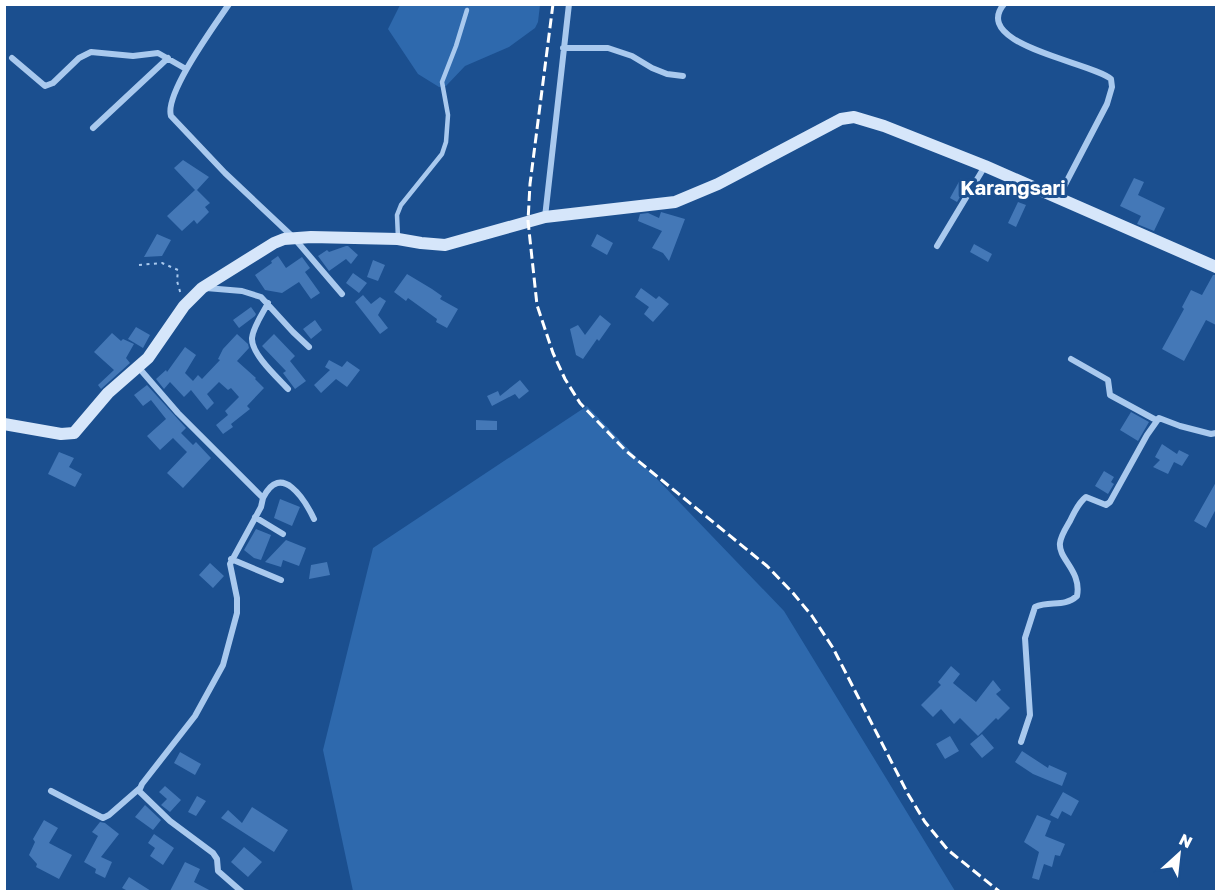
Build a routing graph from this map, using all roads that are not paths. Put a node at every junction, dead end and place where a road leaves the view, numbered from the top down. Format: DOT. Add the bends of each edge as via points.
graph roads {
  1 [pos="229,4"];
  2 [pos="569,4"];
  3 [pos="1004,4"];
  4 [pos="467,10"];
  5 [pos="563,48"];
  6 [pos="12,58"];
  7 [pos="168,58"];
  8 [pos="186,69"];
  9 [pos="683,76"];
  10 [pos="93,128"];
  11 [pos="985,166"];
  12 [pos="1058,198"];
  13 [pos="545,217"];
  14 [pos="294,238"];
  15 [pos="398,239"];
  16 [pos="937,246"];
  17 [pos="1216,267"];
  18 [pos="202,288"];
  19 [pos="342,294"];
  20 [pos="268,303"];
  21 [pos="309,347"];
  22 [pos="1071,359"];
  23 [pos="139,368"];
  24 [pos="288,389"];
  25 [pos="1156,420"];
  26 [pos="4,424"];
  27 [pos="1216,433"];
  28 [pos="263,498"];
  29 [pos="255,517"];
  30 [pos="314,519"];
  31 [pos="283,534"];
  32 [pos="231,559"];
  33 [pos="281,580"];
  34 [pos="1021,742"];
  35 [pos="140,788"];
  36 [pos="51,791"];
  37 [pos="242,891"];
  1 -- 8 [label="street"];
  2 -- 5 [label="street"];
  3 -- 12 [label="street" via="997,24 1009,37 1111,80 1107,104"];
  4 -- 15 [label="lane" via="442,82 448,115 446,142 438,160 403,200 398,215"];
  5 -- 9 [label="street" via="608,48 667,74"];
  5 -- 13 [label="street"];
  6 -- 7 [label="street" via="45,86 91,52 133,56 153,52"];
  7 -- 8 [label="street"];
  7 -- 10 [label="street"];
  8 -- 14 [label="street" via="170,104 174,120"];
  11 -- 12 [label="street"];
  11 -- 13 [label="street" via="854,117 841,119 718,184 675,202"];
  11 -- 16 [label="street"];
  12 -- 17 [label="street"];
  13 -- 15 [label="street" via="445,244"];
  14 -- 15 [label="street"];
  14 -- 18 [label="street" via="274,243"];
  14 -- 19 [label="street"];
  18 -- 20 [label="street" via="250,292"];
  18 -- 23 [label="street" via="184,306"];
  20 -- 21 [label="street"];
  20 -- 24 [label="street" via="252,336 253,344"];
  22 -- 25 [label="street" via="1108,380 1110,395"];
  23 -- 26 [label="street" via="108,393 74,433"];
  23 -- 28 [label="street"];
  25 -- 27 [label="street" via="1162,418"];
  25 -- 34 [label="street" via="1110,502 1084,498 1061,539 1060,550 1073,570 1078,593 1068,602 1038,605 1034,609 1025,638 1030,715"];
  28 -- 29 [label="street"];
  28 -- 30 [label="street" via="273,484 290,486 306,502"];
  29 -- 31 [label="street"];
  29 -- 32 [label="street"];
  32 -- 33 [label="street"];
  32 -- 35 [label="street" via="237,613 223,665 195,716"];
  35 -- 36 [label="street" via="103,818"];
  35 -- 37 [label="street" via="143,796 170,821 213,853 218,871"];
}
